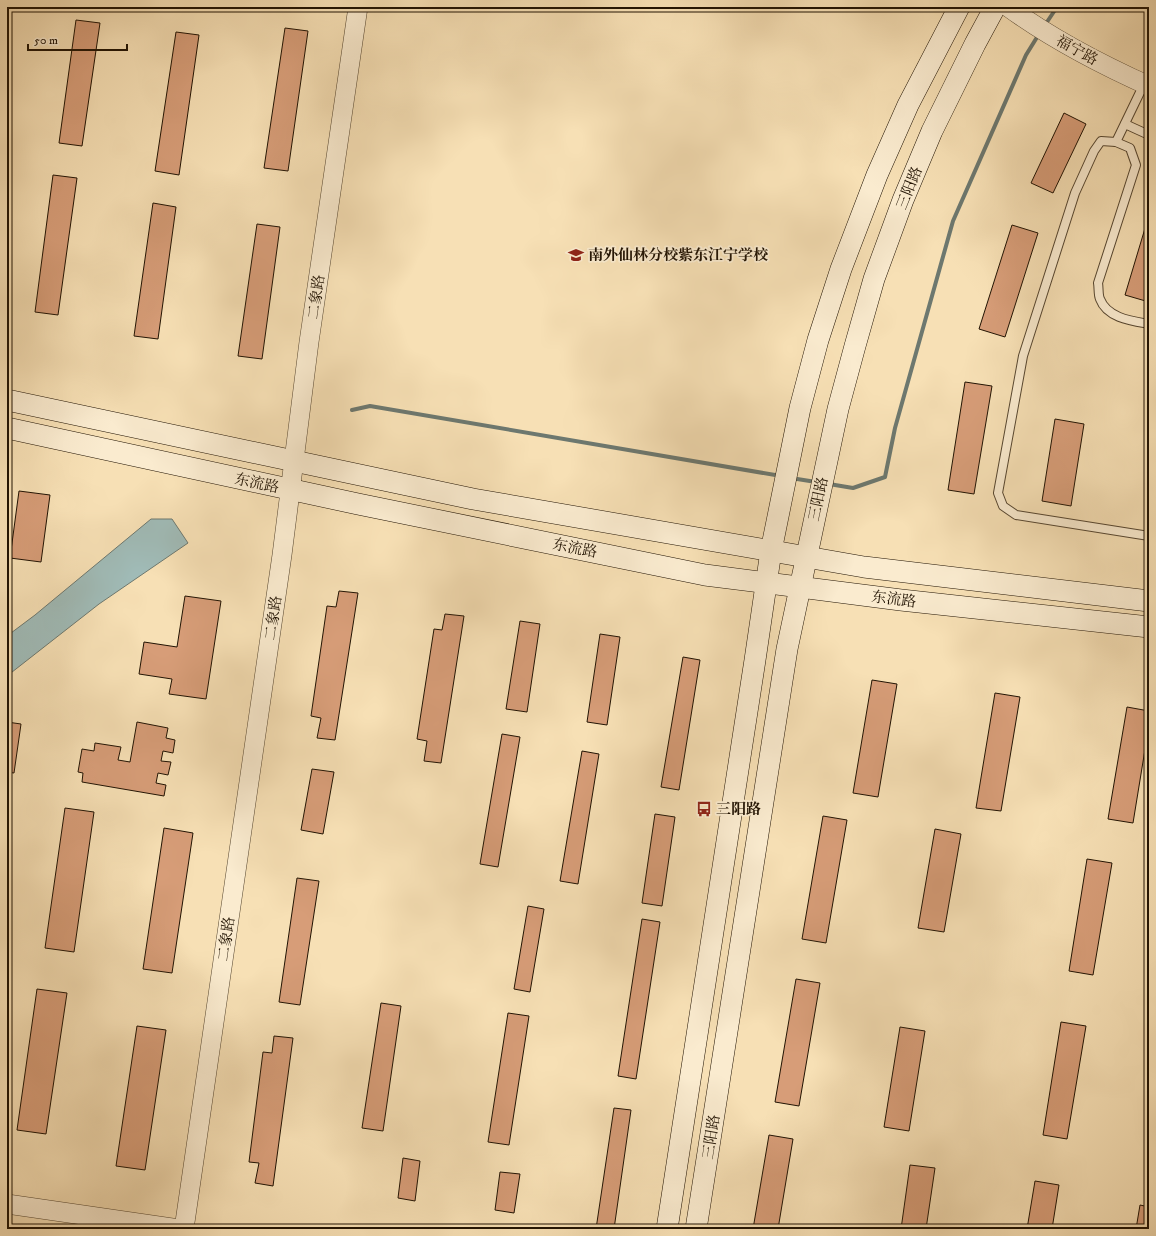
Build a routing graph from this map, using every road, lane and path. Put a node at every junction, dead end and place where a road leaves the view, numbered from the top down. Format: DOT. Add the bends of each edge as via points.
graph roads {
  1 [pos="358,7"];
  2 [pos="959,7"];
  3 [pos="995,7"];
  4 [pos="1014,12"];
  5 [pos="1147,85"];
  6 [pos="916,90"];
  7 [pos="943,109"];
  8 [pos="1125,124"];
  9 [pos="1149,135"];
  10 [pos="1116,142"];
  11 [pos="1149,324"];
  12 [pos="7,400"];
  13 [pos="7,428"];
  14 [pos="294,462"];
  15 [pos="290,490"];
  16 [pos="1149,536"];
  17 [pos="771,551"];
  18 [pos="806,558"];
  19 [pos="767,583"];
  20 [pos="800,587"];
  21 [pos="1149,601"];
  22 [pos="1149,627"];
  23 [pos="7,1204"];
  24 [pos="179,1229"];
  25 [pos="184,1229"];
  26 [pos="666,1229"];
  27 [pos="696,1229"];
  1 -- 14 [label="street, 二象路"];
  2 -- 6 [label="main road, 三阳路"];
  3 -- 7 [label="main road, 三阳路"];
  4 -- 5 [label="street, 福宁路" via="1068,46"];
  5 -- 8 [label="lane"];
  6 -- 7 [label="main road" via="929,81 937,82 944,90"];
  6 -- 17 [label="main road, 三阳路" via="877,175 818,340 790,451"];
  7 -- 18 [label="main road, 三阳路" via="903,200 874,279 828,454"];
  8 -- 9 [label="lane"];
  8 -- 10 [label="lane"];
  10 -- 11 [label="lane" via="1130,148 1136,165 1098,283 1100,300 1110,313"];
  10 -- 16 [label="lane" via="1101,141 1075,193 1023,356 998,493 1003,506 1016,515"];
  12 -- 14 [label="main road, 东流路"];
  13 -- 15 [label="main road, 东流路"];
  14 -- 15 [label="street, 二象路"];
  14 -- 17 [label="main road, 东流路" via="473,499"];
  15 -- 19 [label="main road, 东流路" via="705,575"];
  15 -- 25 [label="street, 二象路"];
  17 -- 18 [label="main road, 东流路"];
  17 -- 19 [label="main road, 三阳路"];
  18 -- 20 [label="main road, 三阳路"];
  18 -- 21 [label="main road, 东流路"];
  19 -- 20 [label="main road, 东流路"];
  19 -- 26 [label="main road, 三阳路"];
  20 -- 22 [label="main road, 东流路"];
  20 -- 27 [label="main road, 三阳路" via="786,657"];
  23 -- 24 [label="street"];
}
